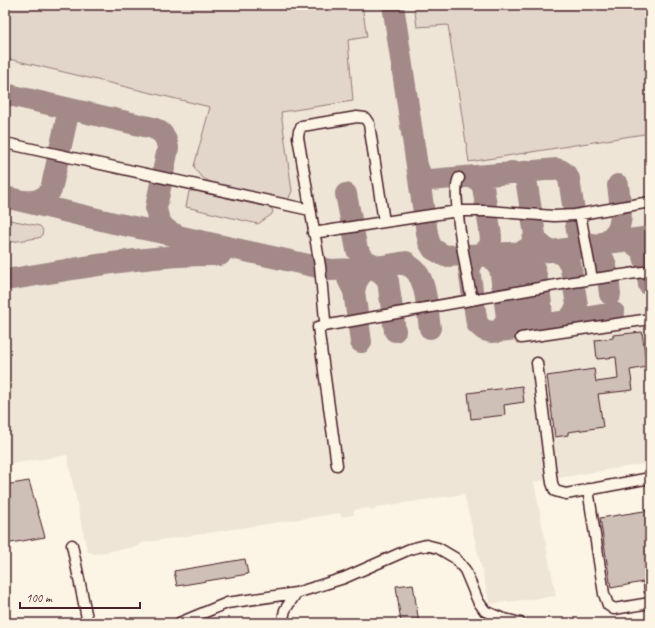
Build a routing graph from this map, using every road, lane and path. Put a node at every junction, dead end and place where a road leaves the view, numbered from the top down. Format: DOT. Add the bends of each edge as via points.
graph roads {
  1 [pos="5,143"];
  2 [pos="459,178"];
  3 [pos="650,202"];
  4 [pos="310,210"];
  5 [pos="458,211"];
  6 [pos="580,214"];
  7 [pos="384,222"];
  8 [pos="313,233"];
  9 [pos="650,271"];
  10 [pos="592,279"];
  11 [pos="472,300"];
  12 [pos="650,319"];
  13 [pos="329,325"];
  14 [pos="521,338"];
  15 [pos="537,363"];
  16 [pos="337,465"];
  17 [pos="650,478"];
  18 [pos="588,489"];
  19 [pos="72,545"];
  20 [pos="296,593"];
  21 [pos="650,603"];
  22 [pos="88,623"];
  23 [pos="179,623"];
  24 [pos="282,623"];
  25 [pos="520,623"];
  1 -- 4 [label="lane"];
  2 -- 5 [label="lane" via="456,183"];
  3 -- 6 [label="lane"];
  4 -- 7 [label="lane" via="299,131 302,126 357,116 365,118 369,124"];
  4 -- 8 [label="lane"];
  5 -- 6 [label="lane" via="554,216"];
  5 -- 7 [label="lane"];
  5 -- 11 [label="lane"];
  6 -- 10 [label="lane"];
  7 -- 8 [label="lane"];
  8 -- 13 [label="lane" via="320,266 325,320"];
  9 -- 10 [label="lane"];
  10 -- 11 [label="lane"];
  11 -- 13 [label="lane"];
  12 -- 14 [label="lane"];
  13 -- 16 [label="lane" via="318,327"];
  15 -- 18 [label="lane" via="555,491 566,494"];
  17 -- 18 [label="lane"];
  18 -- 21 [label="lane" via="604,594 608,605 614,609"];
  19 -- 22 [label="lane"];
  20 -- 23 [label="lane" via="227,603"];
  20 -- 24 [label="lane" via="285,610"];
  20 -- 25 [label="lane" via="344,578 410,549 426,545 438,548 455,558 464,570 485,612"];
}
